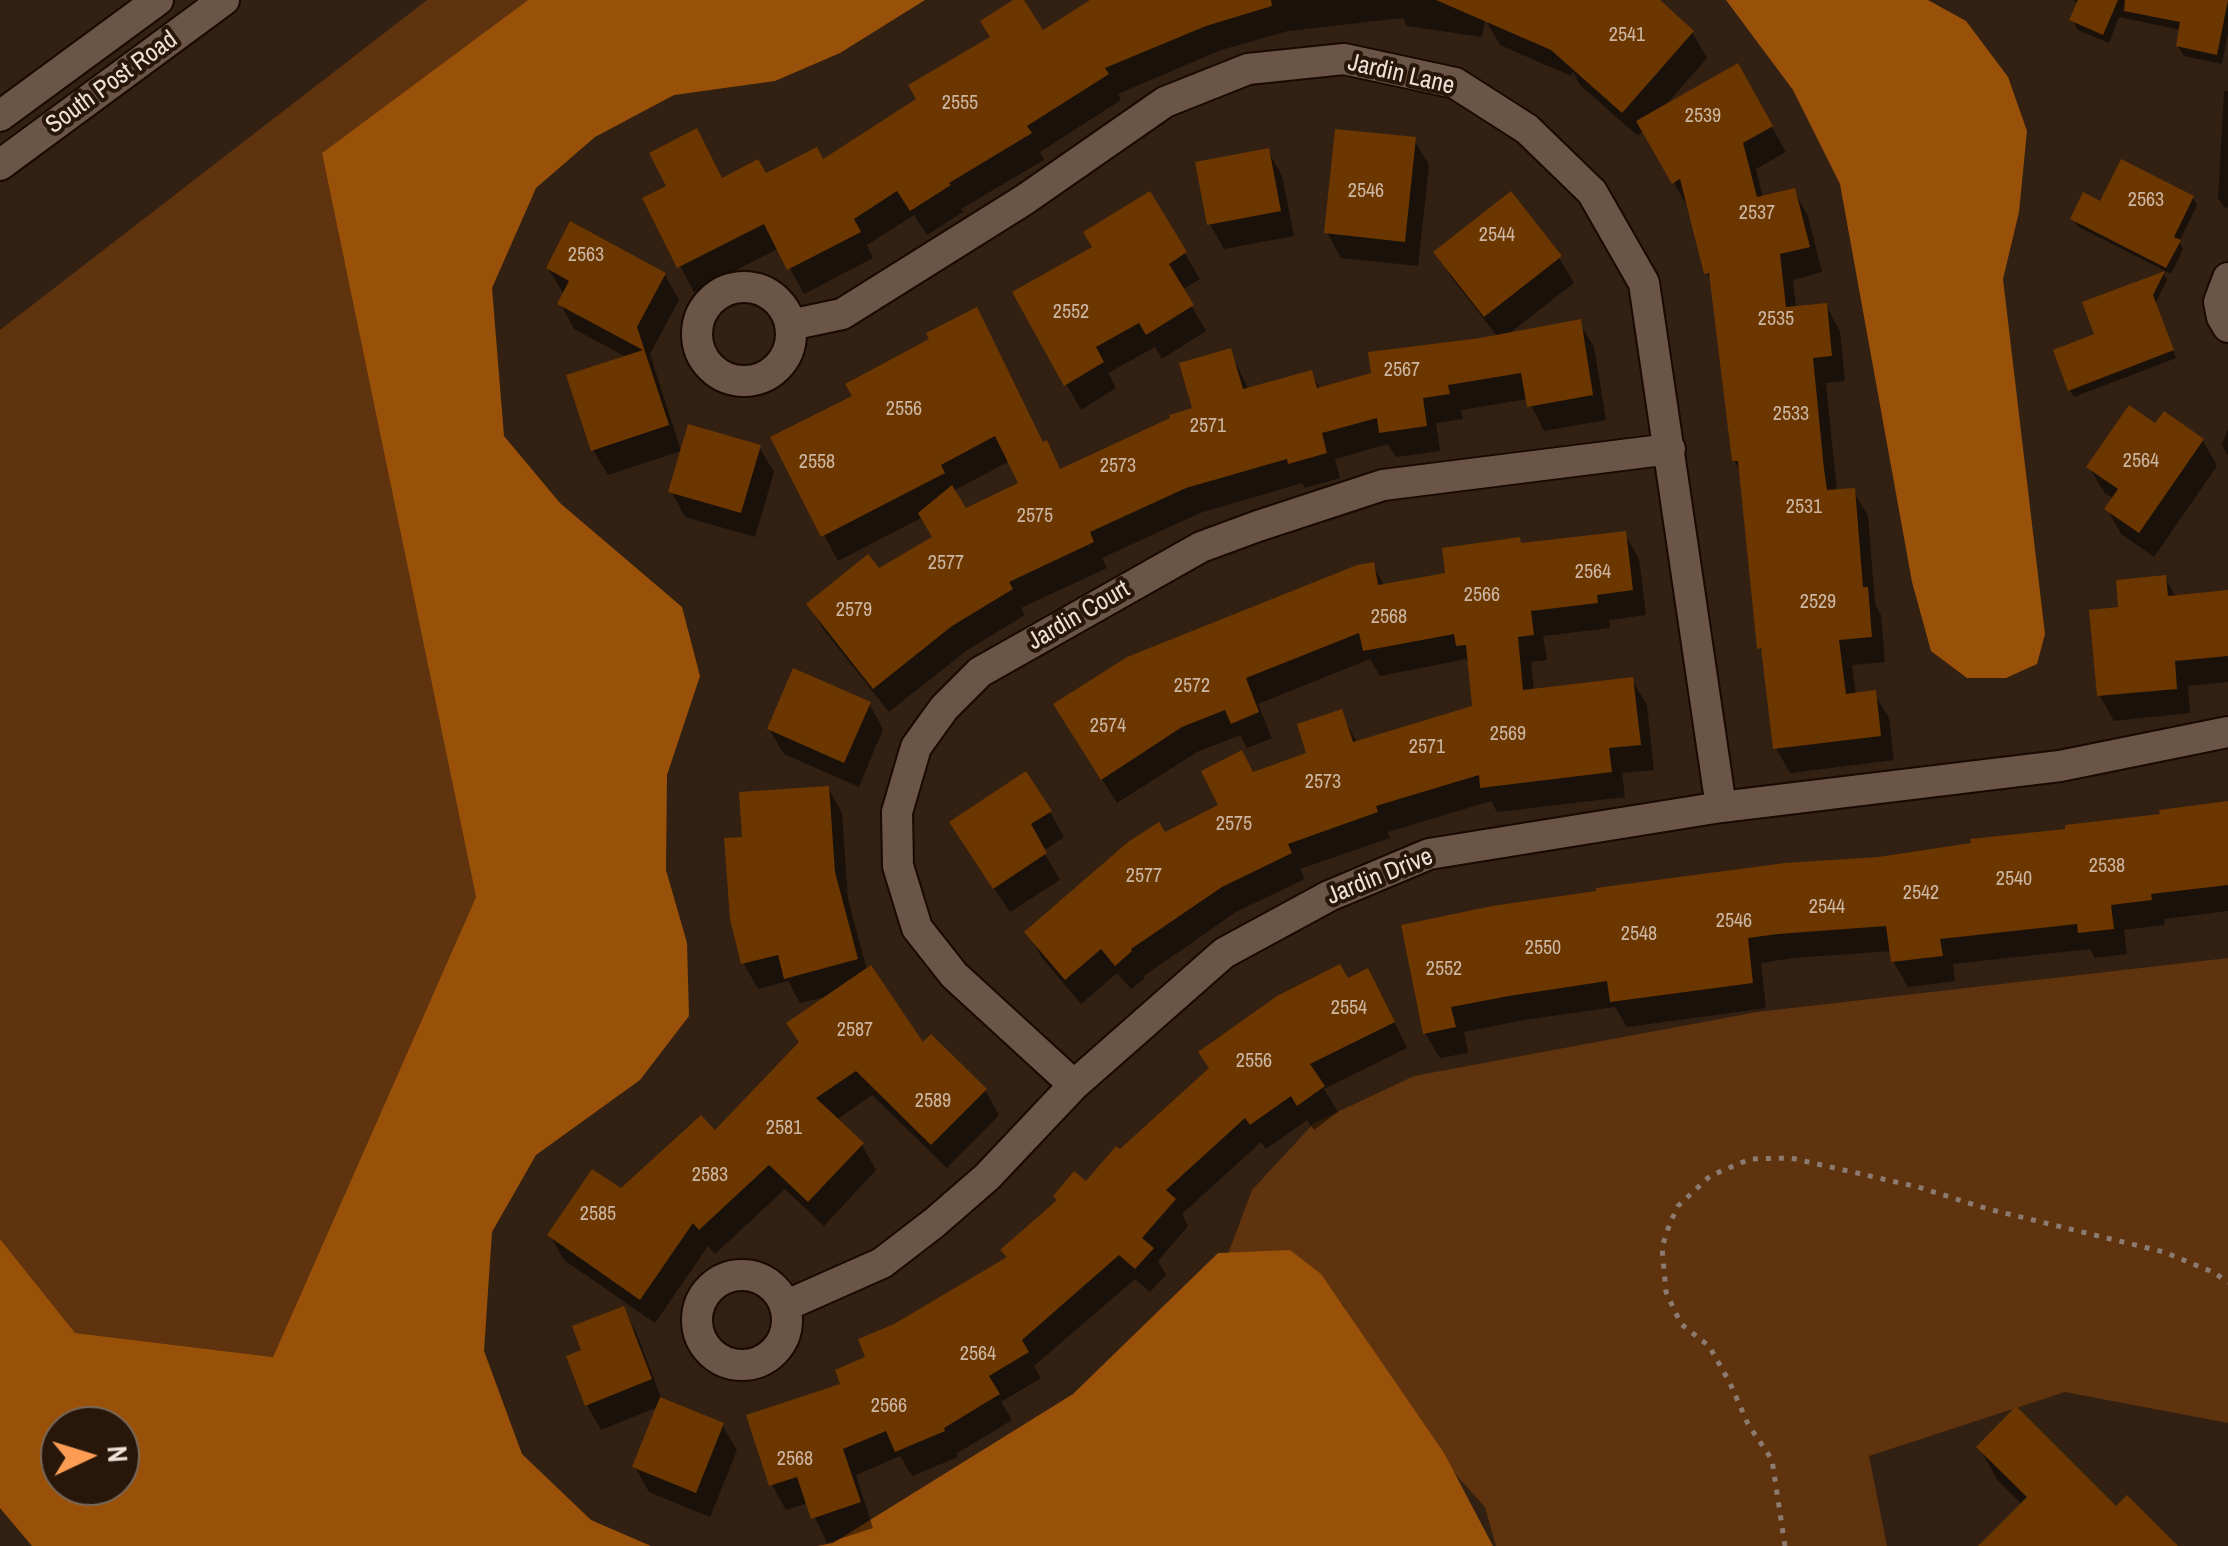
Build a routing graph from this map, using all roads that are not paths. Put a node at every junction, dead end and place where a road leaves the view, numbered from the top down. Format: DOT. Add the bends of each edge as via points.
graph roads {
  1 [pos="158,0"];
  2 [pos="224,0"];
  3 [pos="0,116"];
  4 [pos="0,166"];
  5 [pos="2228,278"];
  6 [pos="790,325"];
  7 [pos="2228,326"];
  8 [pos="1670,449"];
  9 [pos="2228,732"];
  10 [pos="1721,807"];
  11 [pos="1074,1085"];
  12 [pos="785,1306"];
  1 -- 3 [label="street, South Post Road"];
  2 -- 4 [label="street, South Post Road"];
  5 -- 7 [label="street" via="2218,302"];
  6 -- 8 [label="street, Jardin Lane" via="842,314 1165,102 1248,69 1344,59 1455,83 1526,129 1592,192 1644,283"];
  8 -- 10 [label="street, Jardin Lane"];
  8 -- 11 [label="street, Jardin Court" via="1383,485 1258,526 1200,547 980,672 944,708 916,746 897,812 898,866 917,928 954,975"];
  9 -- 10 [label="street, Jardin Drive" via="2060,766"];
  10 -- 11 [label="street, Jardin Drive" via="1429,854 1329,896 1224,954"];
  11 -- 12 [label="street, Jardin Drive" via="988,1178 882,1263"];
}
